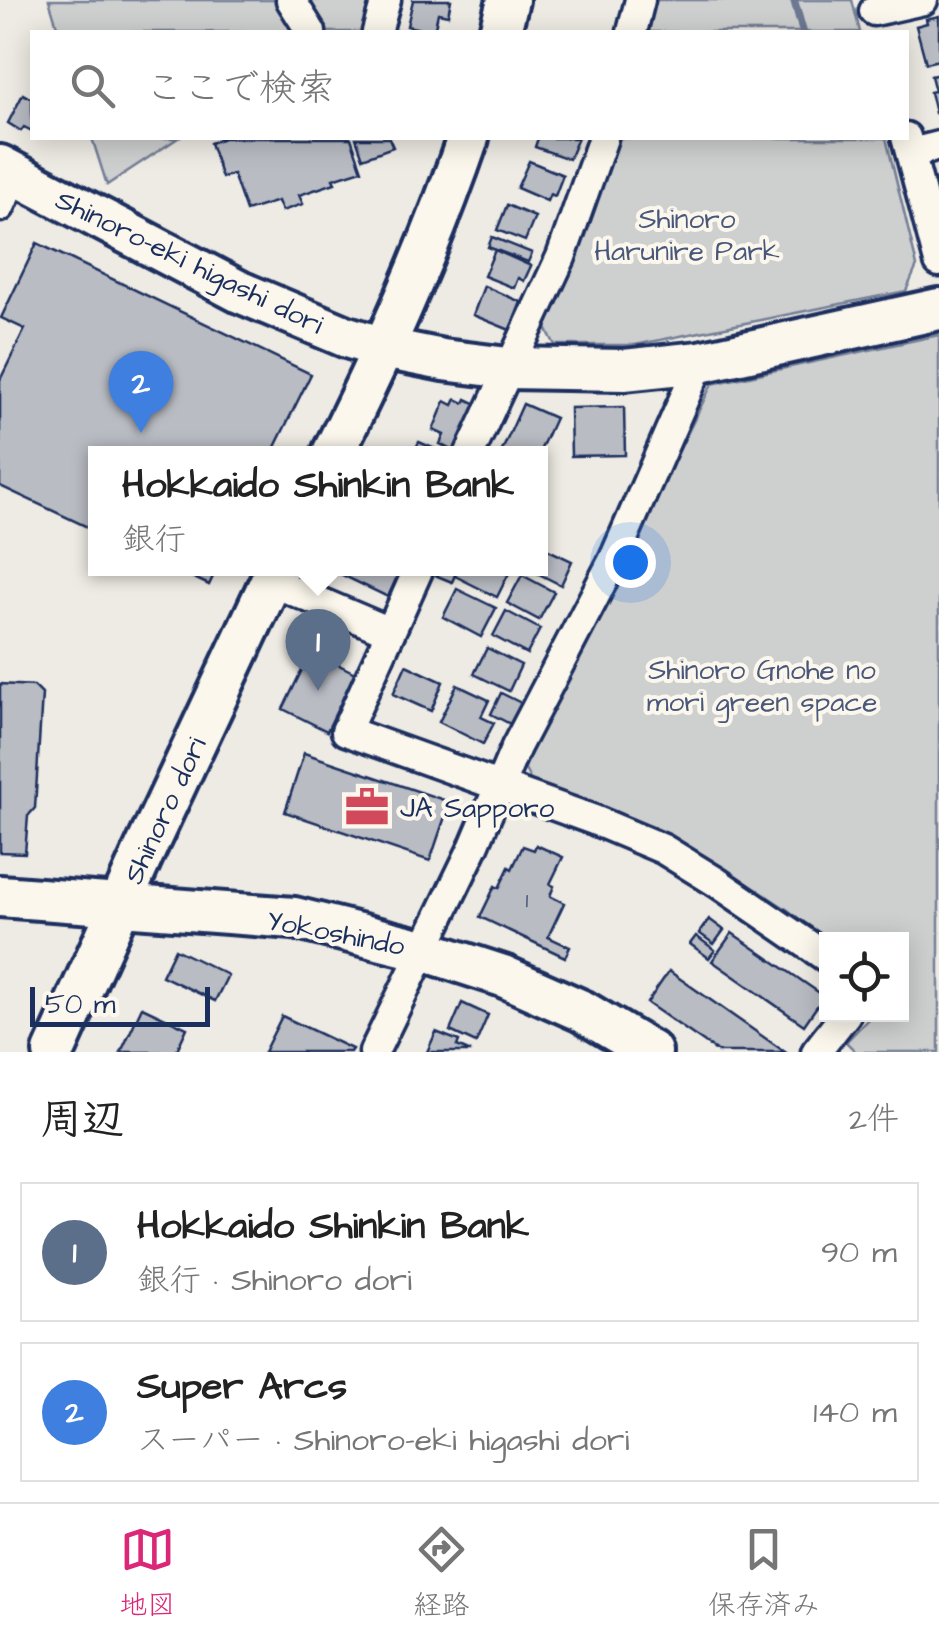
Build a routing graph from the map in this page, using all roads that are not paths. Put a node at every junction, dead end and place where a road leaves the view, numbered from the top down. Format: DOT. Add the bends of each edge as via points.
graph roads {
  1 [pos="291,0"];
  2 [pos="386,0"];
  3 [pos="508,0"];
  4 [pos="640,0"];
  5 [pos="923,0"];
  6 [pos="875,14"];
  7 [pos="310,30"];
  8 [pos="378,30"];
  9 [pos="500,30"];
  10 [pos="632,30"];
  11 [pos="467,140"];
  12 [pos="602,140"];
  13 [pos="908,145"];
  14 [pos="939,146"];
  15 [pos="5,182"];
  16 [pos="939,262"];
  17 [pos="939,310"];
  18 [pos="382,348"];
  19 [pos="700,362"];
  20 [pos="508,368"];
  21 [pos="338,446"];
  22 [pos="474,446"];
  23 [pos="273,576"];
  24 [pos="275,576"];
  25 [pos="415,576"];
  26 [pos="390,632"];
  27 [pos="499,786"];
  28 [pos="0,896"];
  29 [pos="120,906"];
  30 [pos="424,950"];
  31 [pos="819,952"];
  32 [pos="840,1022"];
  33 [pos="54,1052"];
  34 [pos="374,1052"];
  35 [pos="650,1052"];
  36 [pos="816,1052"];
  1 -- 7 [label="street"];
  2 -- 8 [label="street"];
  3 -- 9 [label="street"];
  4 -- 10 [label="street"];
  5 -- 6 [label="street"];
  11 -- 18 [label="street"];
  12 -- 20 [label="street" via="561,257"];
  13 -- 14 [label="street"];
  13 -- 16 [label="street"];
  15 -- 18 [label="street, Shinoro-eki higashi dori" via="240,292"];
  17 -- 19 [label="street, Shinoro-eki higashi dori"];
  18 -- 20 [label="street, Shinoro-eki higashi dori"];
  18 -- 21 [label="street"];
  19 -- 20 [label="street, Shinoro-eki higashi dori" via="624,370"];
  19 -- 27 [label="street" via="614,560"];
  20 -- 22 [label="street"];
  23 -- 29 [label="street, Shinoro dori"];
  24 -- 26 [label="street"];
  25 -- 26 [label="street"];
  26 -- 27 [label="street" via="346,731"];
  27 -- 30 [label="street"];
  27 -- 31 [label="street" via="663,849"];
  28 -- 29 [label="street, Yokoshindo"];
  29 -- 30 [label="street, Yokoshindo" via="294,918"];
  29 -- 33 [label="street, Shinoro dori"];
  30 -- 34 [label="street"];
  30 -- 35 [label="street, Yokoshindo" via="582,1011"];
  32 -- 36 [label="street"];
}
